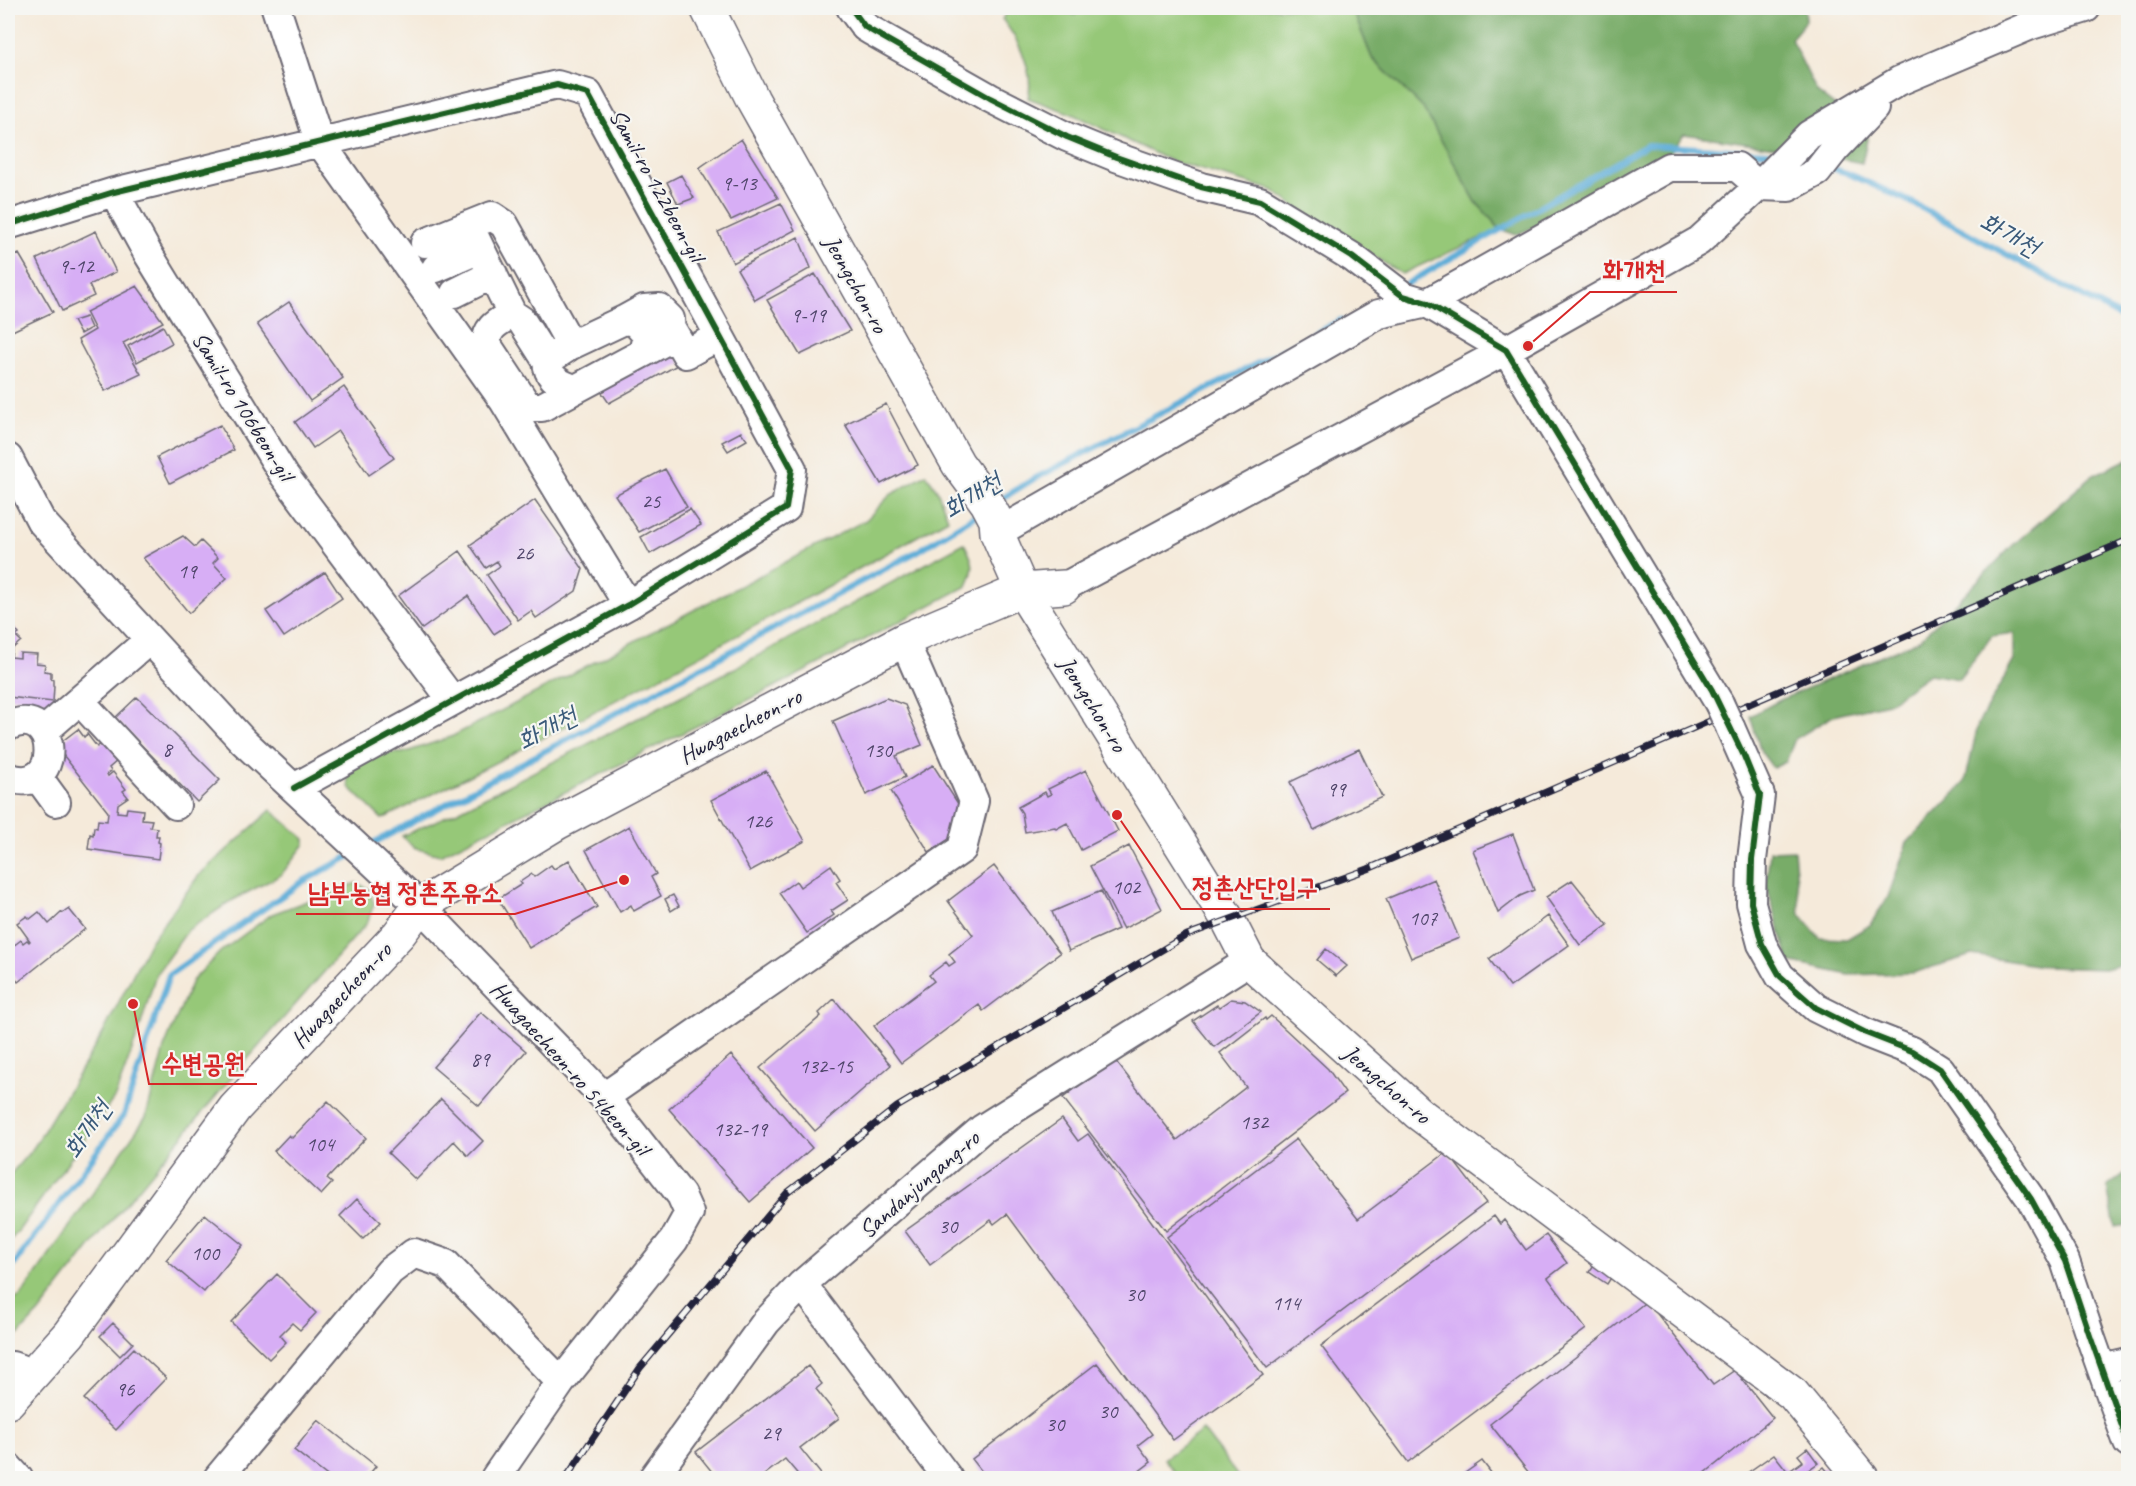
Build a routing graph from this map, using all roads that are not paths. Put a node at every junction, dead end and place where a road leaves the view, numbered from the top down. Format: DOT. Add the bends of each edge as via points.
graph roads {
  1 [pos="276,8"];
  2 [pos="706,8"];
  3 [pos="851,8"];
  4 [pos="2086,8"];
  5 [pos="1899,81"];
  6 [pos="319,141"];
  7 [pos="1766,178"];
  8 [pos="114,192"];
  9 [pos="8,225"];
  10 [pos="478,235"];
  11 [pos="454,269"];
  12 [pos="1405,293"];
  13 [pos="512,314"];
  14 [pos="624,320"];
  15 [pos="671,328"];
  16 [pos="720,336"];
  17 [pos="571,345"];
  18 [pos="1506,350"];
  19 [pos="643,353"];
  20 [pos="557,383"];
  21 [pos="8,458"];
  22 [pos="993,519"];
  23 [pos="1064,587"];
  24 [pos="1022,590"];
  25 [pos="628,605"];
  26 [pos="149,640"];
  27 [pos="904,640"];
  28 [pos="80,701"];
  29 [pos="453,701"];
  30 [pos="8,726"];
  31 [pos="43,732"];
  32 [pos="37,776"];
  33 [pos="8,777"];
  34 [pos="294,788"];
  35 [pos="56,802"];
  36 [pos="176,805"];
  37 [pos="413,899"];
  38 [pos="1249,961"];
  39 [pos="604,1097"];
  40 [pos="802,1284"];
  41 [pos="2115,1366"];
  42 [pos="21,1370"];
  43 [pos="561,1382"];
  44 [pos="8,1402"];
  45 [pos="2128,1443"];
  46 [pos="8,1467"];
  47 [pos="18,1479"];
  48 [pos="218,1479"];
  49 [pos="495,1479"];
  50 [pos="653,1479"];
  51 [pos="948,1479"];
  52 [pos="1862,1479"];
  1 -- 6 [label="street"];
  2 -- 22 [label="main road, Jeongchon-ro" via="753,100 952,454"];
  3 -- 12 [label="street" via="865,27 990,98 1116,157 1201,187 1260,201"];
  4 -- 5 [label="street" via="2031,25"];
  5 -- 7 [label="street" via="1809,135"];
  5 -- 7 [label="street" via="1817,172 1789,187"];
  6 -- 8 [label="street, Samil-ro 122beon-gil"];
  6 -- 16 [label="street, Samil-ro 122beon-gil" via="557,85 588,94"];
  6 -- 25 [label="street" via="504,401"];
  7 -- 12 [label="street" via="1737,167 1669,167"];
  7 -- 18 [label="street" via="1700,241"];
  8 -- 9 [label="street"];
  8 -- 29 [label="street, Samil-ro 106beon-gil" via="284,474"];
  10 -- 11 [label="street"];
  10 -- 11 [label="street"];
  10 -- 17 [label="street" via="492,216 504,224"];
  11 -- 13 [label="street"];
  12 -- 18 [label="street"];
  12 -- 22 [label="street" via="1379,315"];
  13 -- 20 [label="street" via="521,320"];
  13 -- 20 [label="street" via="493,325 486,336 487,345 528,407 542,407"];
  14 -- 15 [label="street" via="644,309 659,308 670,319"];
  14 -- 17 [label="street"];
  14 -- 19 [label="street" via="635,322 647,335"];
  15 -- 16 [label="street" via="687,354"];
  15 -- 19 [label="street" via="665,341"];
  16 -- 25 [label="street, Samil-ro 122beon-gil" via="792,469 786,508"];
  17 -- 20 [label="street"];
  18 -- 23 [label="street"];
  18 -- 41 [label="street" via="1724,715 1760,795 1751,903 1762,944 1780,976 1816,1008 1912,1051 1940,1069 2031,1200"];
  19 -- 20 [label="street"];
  21 -- 26 [label="street" via="41,521"];
  22 -- 24 [label="main road, Jeongchon-ro"];
  23 -- 24 [label="main road"];
  24 -- 27 [label="main road, Hwagaecheon-ro"];
  24 -- 38 [label="main road, Jeongchon-ro" via="1228,920"];
  25 -- 29 [label="street"];
  26 -- 28 [label="street"];
  26 -- 34 [label="street" via="243,741"];
  27 -- 37 [label="main road, Hwagaecheon-ro"];
  27 -- 39 [label="street" via="974,801 962,849"];
  28 -- 31 [label="street"];
  28 -- 36 [label="street"];
  29 -- 34 [label="street"];
  30 -- 31 [label="street" via="28,723"];
  31 -- 32 [label="street" via="50,750 49,760"];
  32 -- 33 [label="street" via="18,780"];
  32 -- 35 [label="street"];
  34 -- 37 [label="street, Hwagaecheon-ro 54beon-gil"];
  37 -- 39 [label="street, Hwagaecheon-ro 54beon-gil"];
  37 -- 42 [label="main road, Hwagaecheon-ro" via="399,934 235,1108 69,1334"];
  38 -- 40 [label="street, Sandanjungang-ro" via="982,1129"];
  38 -- 52 [label="main road, Jeongchon-ro" via="1418,1113 1793,1394"];
  39 -- 43 [label="street, Hwagaecheon-ro 54beon-gil" via="681,1195 689,1213 674,1240"];
  40 -- 50 [label="street, Sandanjungang-ro" via="766,1322"];
  40 -- 51 [label="street"];
  41 -- 45 [label="street"];
  42 -- 44 [label="main road, Hwagaecheon-ro"];
  43 -- 48 [label="street" via="446,1264 414,1253 390,1271"];
  43 -- 49 [label="street, Hwagaecheon-ro 54beon-gil"];
  46 -- 47 [label="street"];
}
